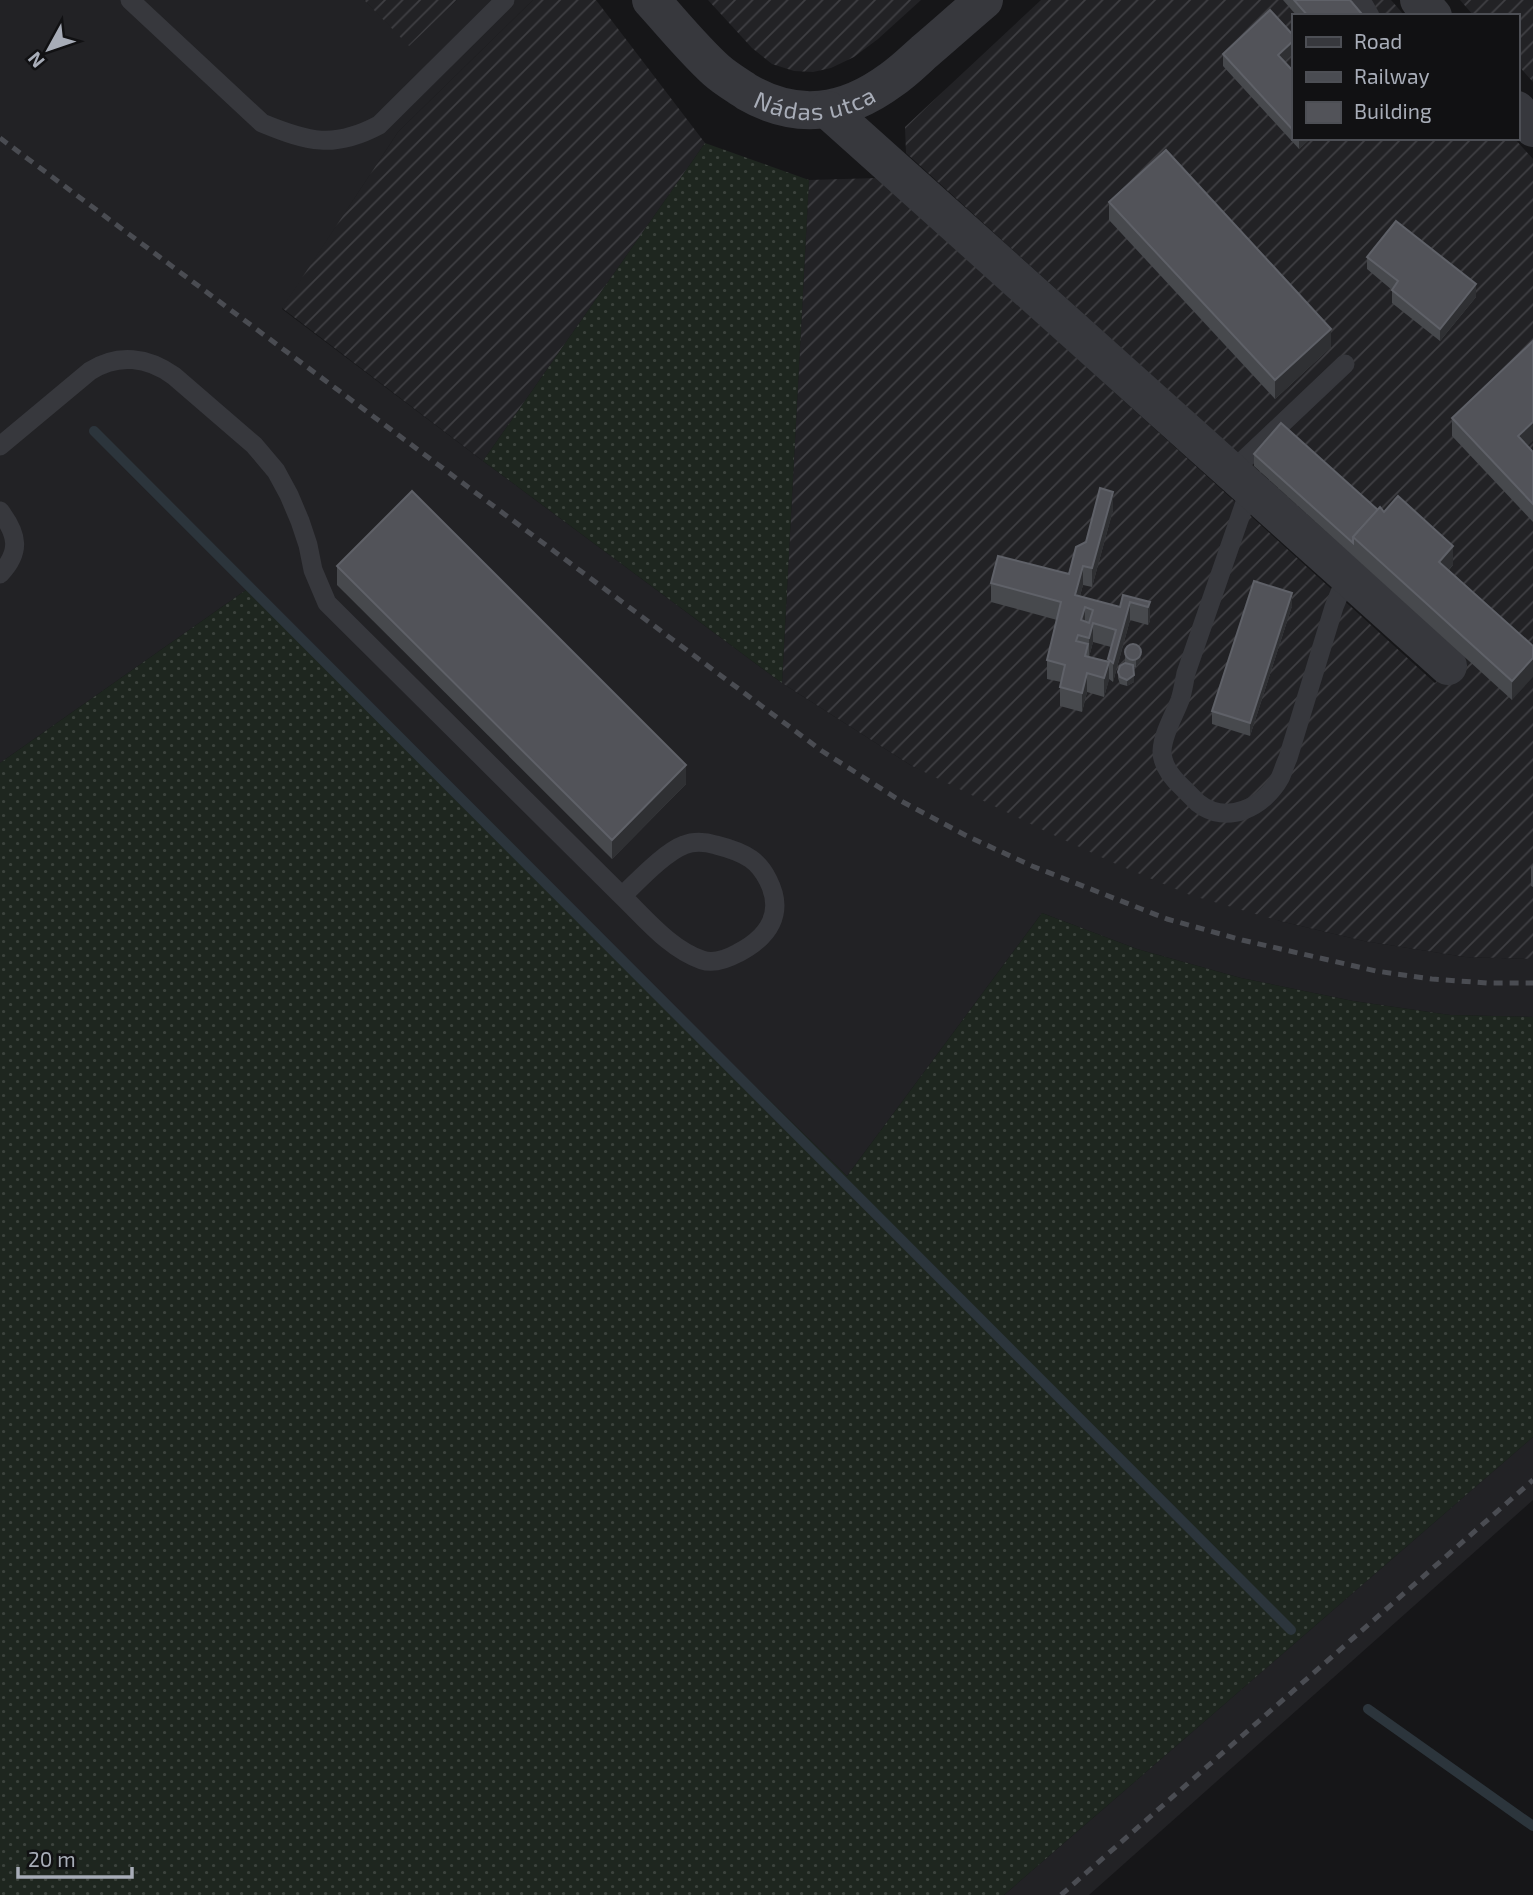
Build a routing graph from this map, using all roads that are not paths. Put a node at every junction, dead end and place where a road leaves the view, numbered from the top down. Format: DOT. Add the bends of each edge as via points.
graph roads {
  1 [pos="130,0"];
  2 [pos="505,0"];
  3 [pos="651,0"];
  4 [pos="984,0"];
  5 [pos="1419,0"];
  6 [pos="1431,14"];
  7 [pos="828,110"];
  8 [pos="1519,112"];
  9 [pos="1533,128"];
  10 [pos="1345,364"];
  11 [pos="0,446"];
  12 [pos="1241,479"];
  13 [pos="0,511"];
  14 [pos="0,574"];
  15 [pos="1347,575"];
  16 [pos="1448,666"];
  17 [pos="622,896"];
  1 -- 2 [label="lane" via="262,123 290,135 341,141 379,125"];
  3 -- 7 [label="street, Nádas utca" via="716,70 736,85 780,108"];
  4 -- 7 [label="street, Nádas utca" via="892,80"];
  5 -- 6 [label="street"];
  7 -- 12 [label="street"];
  8 -- 9 [label="street"];
  10 -- 12 [label="lane"];
  11 -- 17 [label="lane" via="90,371 120,359 144,360 162,367 254,445 276,471 300,520 327,603"];
  12 -- 15 [label="street"];
  12 -- 15 [label="lane" via="1162,751 1165,767 1200,804 1231,814 1245,810 1279,779"];
  13 -- 14 [label="lane" via="9,523 15,551"];
  15 -- 16 [label="street"];
  17 -- 17 [label="lane" via="669,940 706,961 724,960 758,940 771,925 776,906 772,888 751,859 706,842 685,845 670,854"];
}
